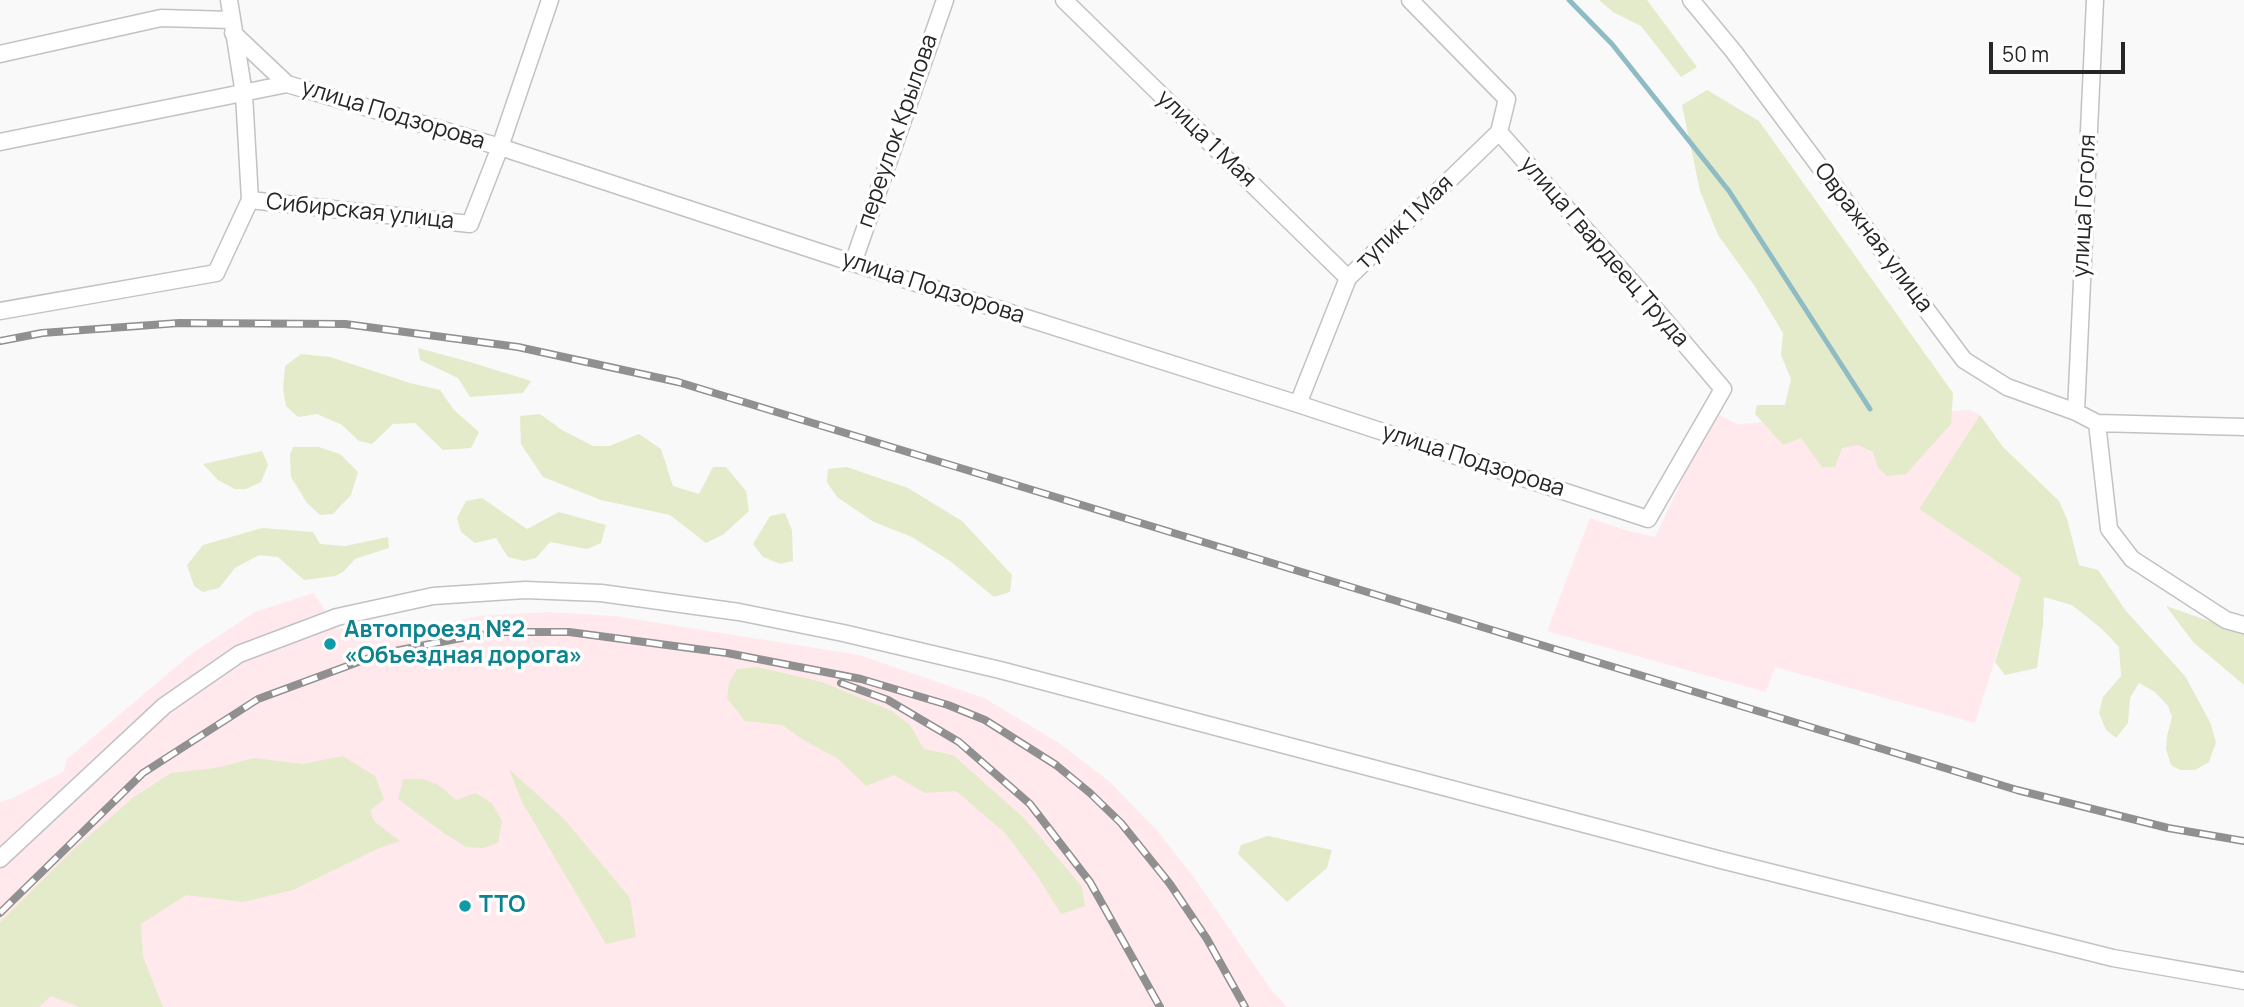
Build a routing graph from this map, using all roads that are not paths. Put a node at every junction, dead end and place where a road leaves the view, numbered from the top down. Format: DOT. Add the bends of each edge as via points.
graph roads {
  1 [pos="229,0"];
  2 [pos="550,0"];
  3 [pos="945,0"];
  4 [pos="1064,0"];
  5 [pos="1410,0"];
  6 [pos="1690,0"];
  7 [pos="2095,0"];
  8 [pos="232,27"];
  9 [pos="0,54"];
  10 [pos="287,83"];
  11 [pos="244,94"];
  12 [pos="1499,132"];
  13 [pos="0,142"];
  14 [pos="500,148"];
  15 [pos="250,200"];
  16 [pos="853,263"];
  17 [pos="1348,278"];
  18 [pos="0,311"];
  19 [pos="1298,404"];
  20 [pos="2076,412"];
  21 [pos="2097,423"];
  22 [pos="2244,427"];
  23 [pos="1648,519"];
  24 [pos="2244,625"];
  25 [pos="0,859"];
  26 [pos="2244,981"];
  1 -- 8 [label="street"];
  2 -- 14 [label="street"];
  3 -- 16 [label="street, переулок Крылова"];
  4 -- 17 [label="street, улица 1 Мая"];
  5 -- 12 [label="street" via="1507,99"];
  6 -- 20 [label="street, Овражная улица" via="1734,52 1964,360 2007,387"];
  7 -- 20 [label="street, улица Гоголя"];
  8 -- 9 [label="street" via="161,18"];
  8 -- 10 [label="street, улица Подзорова"];
  8 -- 11 [label="street"];
  10 -- 11 [label="street"];
  10 -- 14 [label="street, улица Подзорова"];
  11 -- 13 [label="street"];
  11 -- 15 [label="street"];
  12 -- 17 [label="street, тупик 1 Мая"];
  12 -- 23 [label="street, улица Гвардеец Труда" via="1723,389"];
  14 -- 15 [label="street, Сибирская улица" via="470,224"];
  14 -- 16 [label="street, улица Подзорова"];
  15 -- 18 [label="street" via="216,273"];
  16 -- 19 [label="street, улица Подзорова"];
  17 -- 19 [label="street, тупик 1 Мая"];
  19 -- 23 [label="street, улица Подзорова"];
  20 -- 21 [label="street, Овражная улица"];
  21 -- 22 [label="street"];
  21 -- 24 [label="street" via="2109,529 2133,559 2226,621"];
  25 -- 26 [label="street" via="164,706 239,654 337,617 433,596 525,590 601,593 739,612 974,664 1748,867 2113,958"];
}
